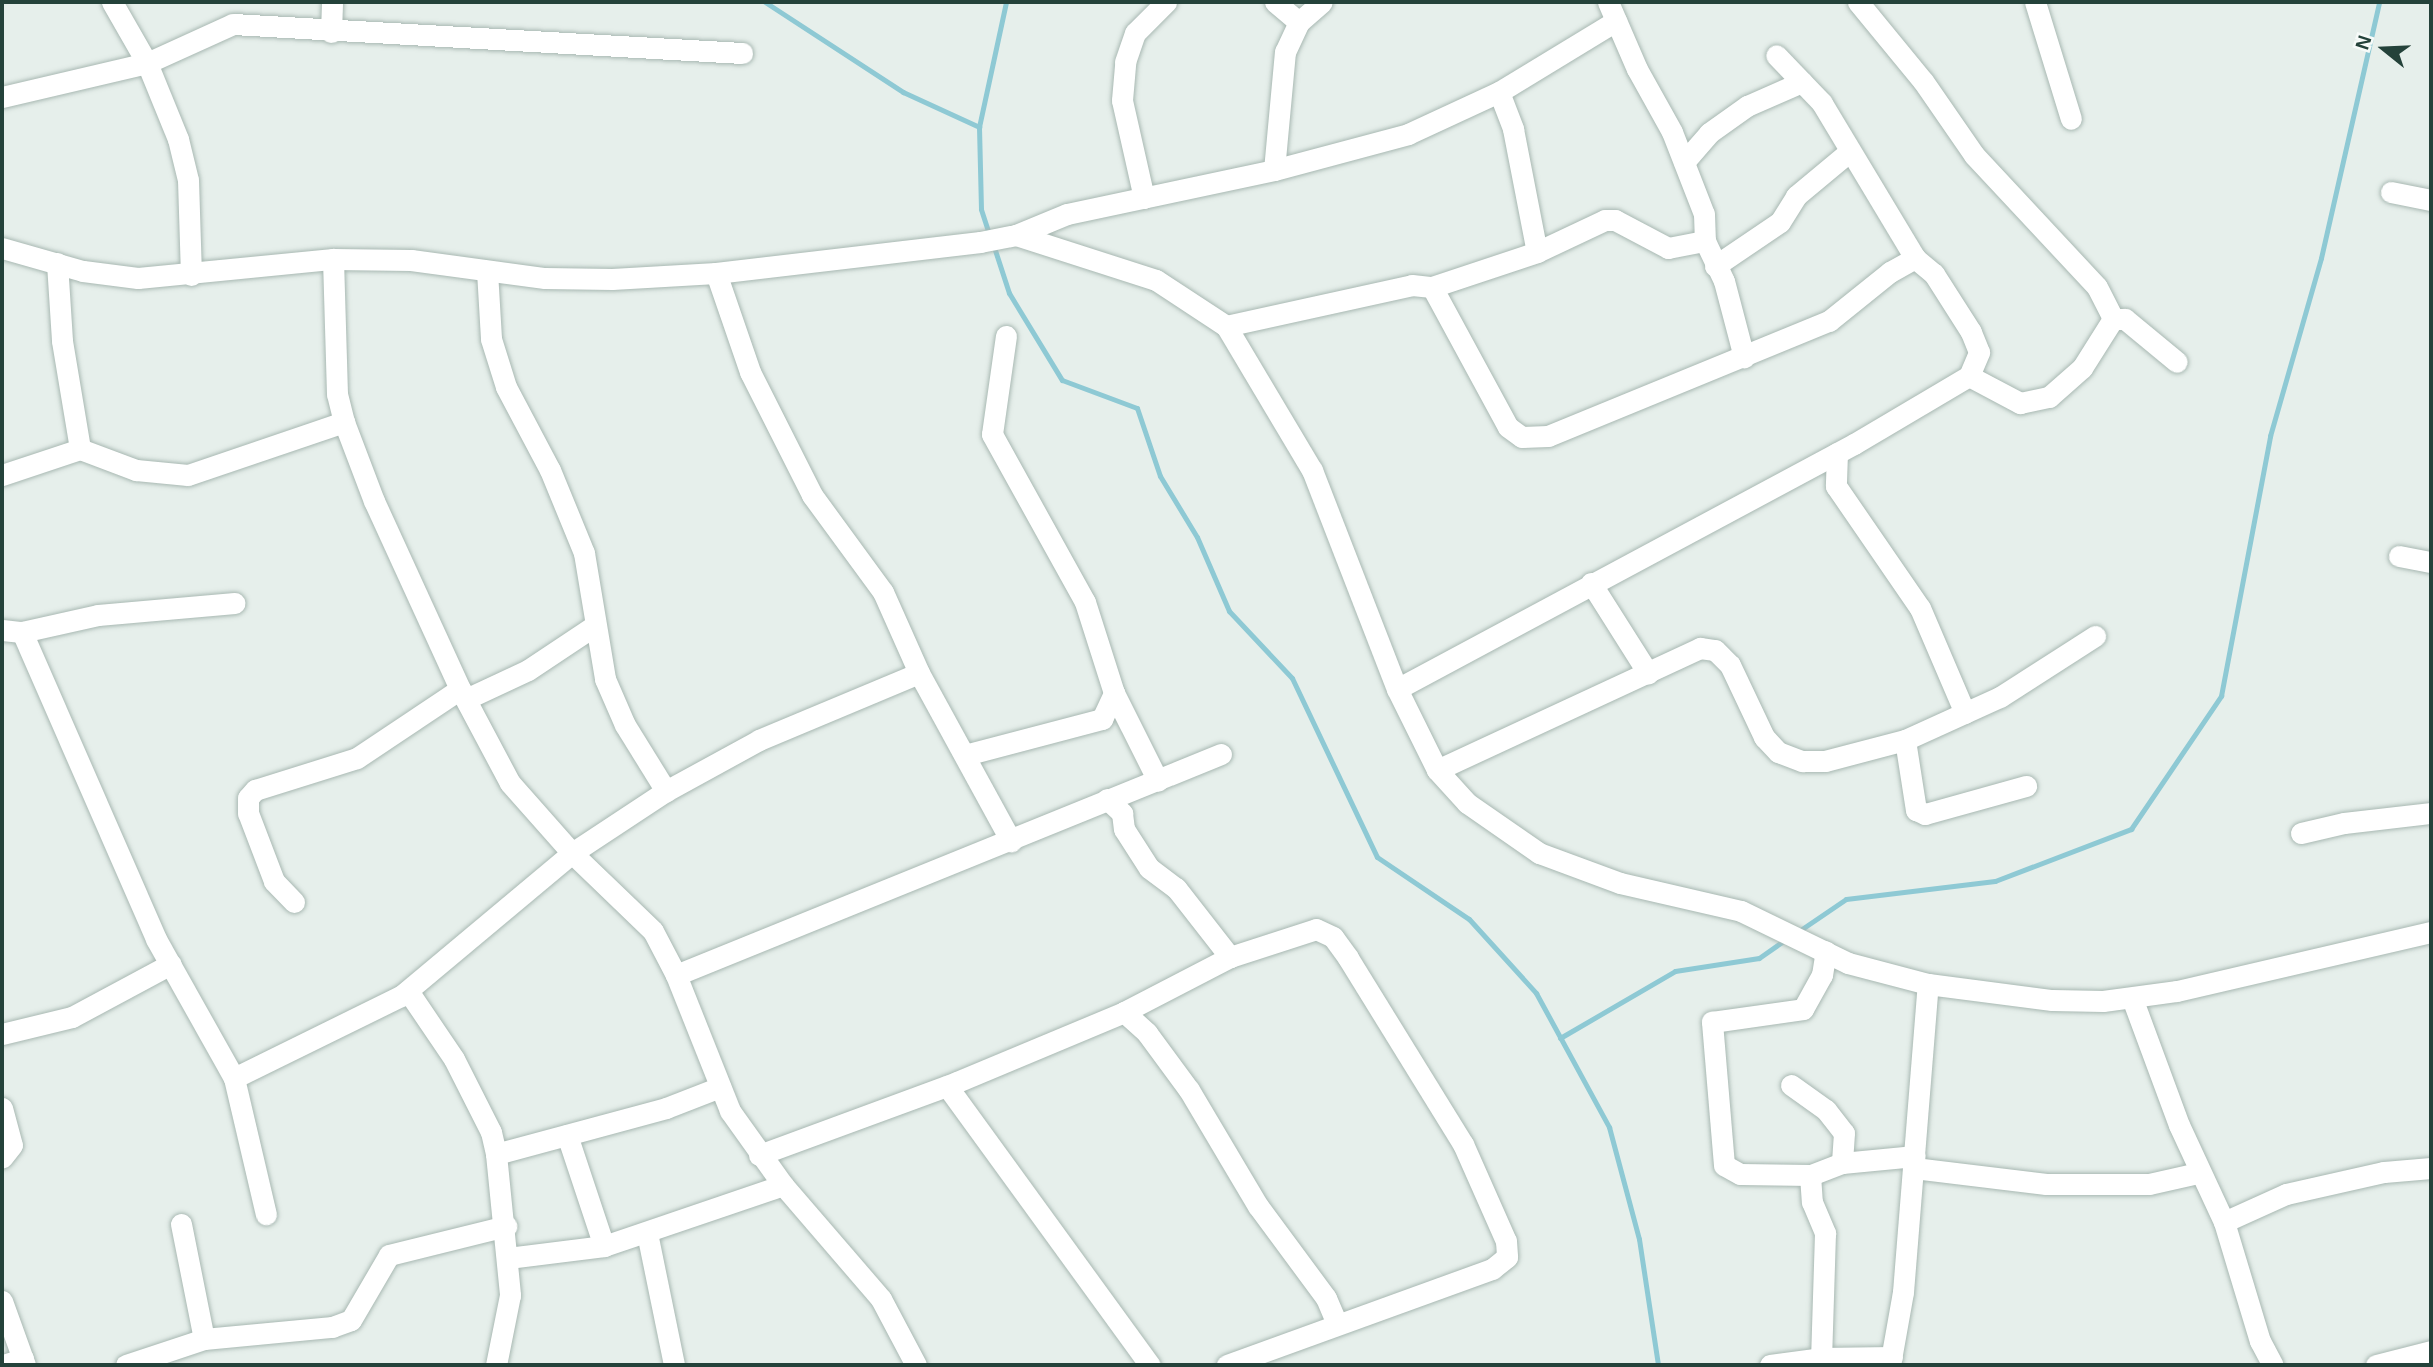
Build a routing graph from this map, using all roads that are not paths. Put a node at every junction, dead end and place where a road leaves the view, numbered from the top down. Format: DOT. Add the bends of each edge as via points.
graph roads {
  1 [pos="112,2"];
  2 [pos="332,2"];
  3 [pos="1166,2"];
  4 [pos="1275,2"];
  5 [pos="1322,2"];
  6 [pos="1858,2"];
  7 [pos="2035,2"];
  8 [pos="1612,11"];
  9 [pos="1299,22"];
  10 [pos="331,32"];
  11 [pos="742,52"];
  12 [pos="1776,55"];
  13 [pos="147,63"];
  14 [pos="1801,82"];
  15 [pos="1499,92"];
  16 [pos="2,97"];
  17 [pos="2071,119"];
  18 [pos="1850,151"];
  19 [pos="1684,162"];
  20 [pos="1274,170"];
  21 [pos="2391,192"];
  22 [pos="1144,198"];
  23 [pos="2431,200"];
  24 [pos="1016,235"];
  25 [pos="1705,241"];
  26 [pos="2,248"];
  27 [pos="1537,252"];
  28 [pos="1915,258"];
  29 [pos="332,259"];
  30 [pos="57,263"];
  31 [pos="1715,266"];
  32 [pos="487,271"];
  33 [pos="716,272"];
  34 [pos="191,275"];
  35 [pos="1432,287"];
  36 [pos="2113,319"];
  37 [pos="1226,326"];
  38 [pos="1006,336"];
  39 [pos="1744,357"];
  40 [pos="2177,362"];
  41 [pos="1969,376"];
  42 [pos="344,422"];
  43 [pos="80,449"];
  44 [pos="1837,453"];
  45 [pos="2,475"];
  46 [pos="2399,556"];
  47 [pos="2431,562"];
  48 [pos="1591,583"];
  49 [pos="234,603"];
  50 [pos="594,626"];
  51 [pos="12,631"];
  52 [pos="2095,636"];
  53 [pos="919,673"];
  54 [pos="1648,673"];
  55 [pos="1397,689"];
  56 [pos="1114,693"];
  57 [pos="463,694"];
  58 [pos="1965,713"];
  59 [pos="1905,740"];
  60 [pos="1221,754"];
  61 [pos="965,755"];
  62 [pos="1437,770"];
  63 [pos="1158,781"];
  64 [pos="2026,786"];
  65 [pos="666,791"];
  66 [pos="1107,799"];
  67 [pos="2431,813"];
  68 [pos="2301,833"];
  69 [pos="1011,841"];
  70 [pos="572,853"];
  71 [pos="294,902"];
  72 [pos="2431,932"];
  73 [pos="1826,951"];
  74 [pos="1230,957"];
  75 [pos="171,964"];
  76 [pos="676,975"];
  77 [pos="1928,984"];
  78 [pos="408,991"];
  79 [pos="2132,998"];
  80 [pos="1124,1012"];
  81 [pos="2,1034"];
  82 [pos="234,1078"];
  83 [pos="1791,1085"];
  84 [pos="947,1086"];
  85 [pos="720,1087"];
  86 [pos="2,1108"];
  87 [pos="567,1135"];
  88 [pos="496,1154"];
  89 [pos="759,1155"];
  90 [pos="2,1158"];
  91 [pos="1915,1162"];
  92 [pos="1842,1163"];
  93 [pos="2431,1168"];
  94 [pos="2199,1173"];
  95 [pos="1810,1175"];
  96 [pos="783,1185"];
  97 [pos="266,1214"];
  98 [pos="2224,1222"];
  99 [pos="181,1224"];
  100 [pos="506,1226"];
  101 [pos="647,1233"];
  102 [pos="604,1245"];
  103 [pos="508,1258"];
  104 [pos="2,1301"];
  105 [pos="1336,1322"];
  106 [pos="204,1339"];
  107 [pos="2431,1351"];
  108 [pos="1821,1358"];
  109 [pos="1891,1361"];
  110 [pos="17,1363"];
  111 [pos="127,1365"];
  112 [pos="496,1365"];
  113 [pos="674,1365"];
  114 [pos="916,1365"];
  115 [pos="1150,1365"];
  116 [pos="1227,1365"];
  117 [pos="1770,1365"];
  118 [pos="2273,1365"];
  119 [pos="2376,1365"];
  1 -- 13 [label="street"];
  2 -- 10 [label="street"];
  3 -- 22 [label="street" via="1135,33 1125,62 1122,100"];
  4 -- 9 [label="street"];
  5 -- 9 [label="street"];
  6 -- 36 [label="street" via="1923,81 1974,155 2097,287"];
  7 -- 17 [label="street"];
  8 -- 15 [label="street"];
  8 -- 19 [label="street"];
  9 -- 20 [label="street" via="1285,52"];
  10 -- 11 [label="street"];
  10 -- 13 [label="street" via="233,24"];
  12 -- 14 [label="street"];
  13 -- 16 [label="street"];
  13 -- 34 [label="street" via="178,139 188,180"];
  14 -- 18 [label="street" via="1822,103"];
  14 -- 19 [label="street" via="1747,106 1709,133"];
  15 -- 20 [label="street" via="1408,134"];
  15 -- 27 [label="street" via="1513,129"];
  18 -- 28 [label="street"];
  18 -- 31 [label="street" via="1796,196 1780,222"];
  19 -- 25 [label="street" via="1704,214"];
  20 -- 22 [label="street"];
  21 -- 23 [label="street"];
  22 -- 24 [label="street" via="1067,215"];
  24 -- 33 [label="street"];
  24 -- 37 [label="street" via="1156,280"];
  25 -- 27 [label="street" via="1668,248 1615,220 1605,220"];
  25 -- 31 [label="street"];
  26 -- 30 [label="street"];
  27 -- 35 [label="street"];
  28 -- 39 [label="street" via="1829,321"];
  28 -- 41 [label="street" via="1934,274 1971,332 1979,352"];
  29 -- 32 [label="street" via="411,260"];
  29 -- 34 [label="street"];
  29 -- 42 [label="street" via="337,394"];
  30 -- 34 [label="street" via="138,278"];
  30 -- 43 [label="street" via="62,341"];
  31 -- 39 [label="street" via="1724,281"];
  32 -- 33 [label="street" via="612,279"];
  32 -- 50 [label="street" via="491,339 506,387 550,470 584,553"];
  33 -- 53 [label="street" via="750,372 812,495 883,592"];
  35 -- 37 [label="street" via="1412,285"];
  35 -- 39 [label="street" via="1508,427 1522,437 1548,436"];
  36 -- 40 [label="street" via="2125,319"];
  36 -- 41 [label="street" via="2082,368 2049,397 2020,402"];
  37 -- 55 [label="street" via="1312,470"];
  38 -- 56 [label="street" via="992,434 1085,602"];
  41 -- 44 [label="street"];
  42 -- 43 [label="street" via="188,475 136,470"];
  42 -- 57 [label="street" via="374,501"];
  43 -- 45 [label="street"];
  44 -- 48 [label="street"];
  44 -- 58 [label="street" via="1836,486 1920,608"];
  46 -- 47 [label="street"];
  48 -- 54 [label="street"];
  48 -- 55 [label="street"];
  49 -- 51 [label="street" via="98,615"];
  50 -- 57 [label="street" via="528,670"];
  50 -- 65 [label="street" via="605,679 625,725"];
  51 -- 75 [label="street"];
  52 -- 58 [label="street" via="2000,698"];
  53 -- 61 [label="street"];
  53 -- 65 [label="street" via="759,740"];
  54 -- 59 [label="street" via="1700,648 1715,650 1730,665 1763,737 1778,752 1802,761 1825,761"];
  54 -- 62 [label="street"];
  55 -- 62 [label="street"];
  56 -- 61 [label="street" via="1102,719"];
  56 -- 63 [label="street"];
  57 -- 70 [label="street" via="510,783"];
  57 -- 71 [label="street" via="356,758 255,790 248,798 256,837 274,881"];
  58 -- 59 [label="street"];
  59 -- 64 [label="street" via="1916,810 1925,814"];
  60 -- 63 [label="street"];
  61 -- 69 [label="street"];
  62 -- 73 [label="street" via="1468,803 1539,853 1620,883 1741,911"];
  63 -- 66 [label="street"];
  65 -- 70 [label="street"];
  66 -- 69 [label="street"];
  66 -- 74 [label="street" via="1122,813 1124,829 1149,868 1176,888"];
  67 -- 68 [label="street"];
  69 -- 76 [label="street"];
  70 -- 76 [label="street" via="653,931"];
  70 -- 78 [label="street"];
  72 -- 79 [label="street"];
  73 -- 77 [label="street" via="1848,963"];
  73 -- 95 [label="street" via="1822,975 1803,1009 1712,1022 1724,1165 1740,1174"];
  74 -- 80 [label="street"];
  74 -- 105 [label="street" via="1316,929 1333,937 1463,1144 1506,1241 1507,1257 1492,1269"];
  75 -- 81 [label="street" via="72,1017"];
  75 -- 82 [label="street"];
  76 -- 85 [label="street"];
  77 -- 79 [label="street" via="2052,1000"];
  77 -- 91 [label="street"];
  78 -- 82 [label="street" via="319,1040"];
  78 -- 88 [label="street" via="454,1059 491,1132"];
  79 -- 94 [label="street"];
  80 -- 84 [label="street"];
  80 -- 105 [label="street" via="1147,1033 1189,1090 1258,1206 1326,1298"];
  82 -- 97 [label="street"];
  83 -- 92 [label="street" via="1826,1110 1844,1133"];
  84 -- 89 [label="street"];
  84 -- 115 [label="street"];
  85 -- 87 [label="street" via="666,1108"];
  85 -- 89 [label="street"];
  86 -- 90 [label="street" via="12,1145"];
  87 -- 88 [label="street"];
  87 -- 102 [label="street"];
  88 -- 100 [label="street"];
  89 -- 96 [label="street"];
  91 -- 92 [label="street"];
  91 -- 94 [label="street" via="2046,1184 2149,1184"];
  91 -- 109 [label="street" via="1903,1292"];
  92 -- 95 [label="street"];
  93 -- 98 [label="street" via="2384,1172 2286,1194"];
  94 -- 98 [label="street"];
  95 -- 108 [label="street" via="1812,1202 1825,1233"];
  96 -- 101 [label="street"];
  96 -- 114 [label="street" via="881,1299"];
  98 -- 118 [label="street" via="2260,1341"];
  99 -- 106 [label="street"];
  100 -- 103 [label="street"];
  100 -- 106 [label="street" via="389,1255 351,1320 332,1327"];
  101 -- 102 [label="street"];
  101 -- 113 [label="street"];
  102 -- 103 [label="street"];
  103 -- 112 [label="street" via="510,1294"];
  104 -- 110 [label="street"];
  105 -- 116 [label="street"];
  106 -- 111 [label="street"];
  107 -- 119 [label="street"];
  108 -- 109 [label="street"];
  108 -- 117 [label="street"];
}
